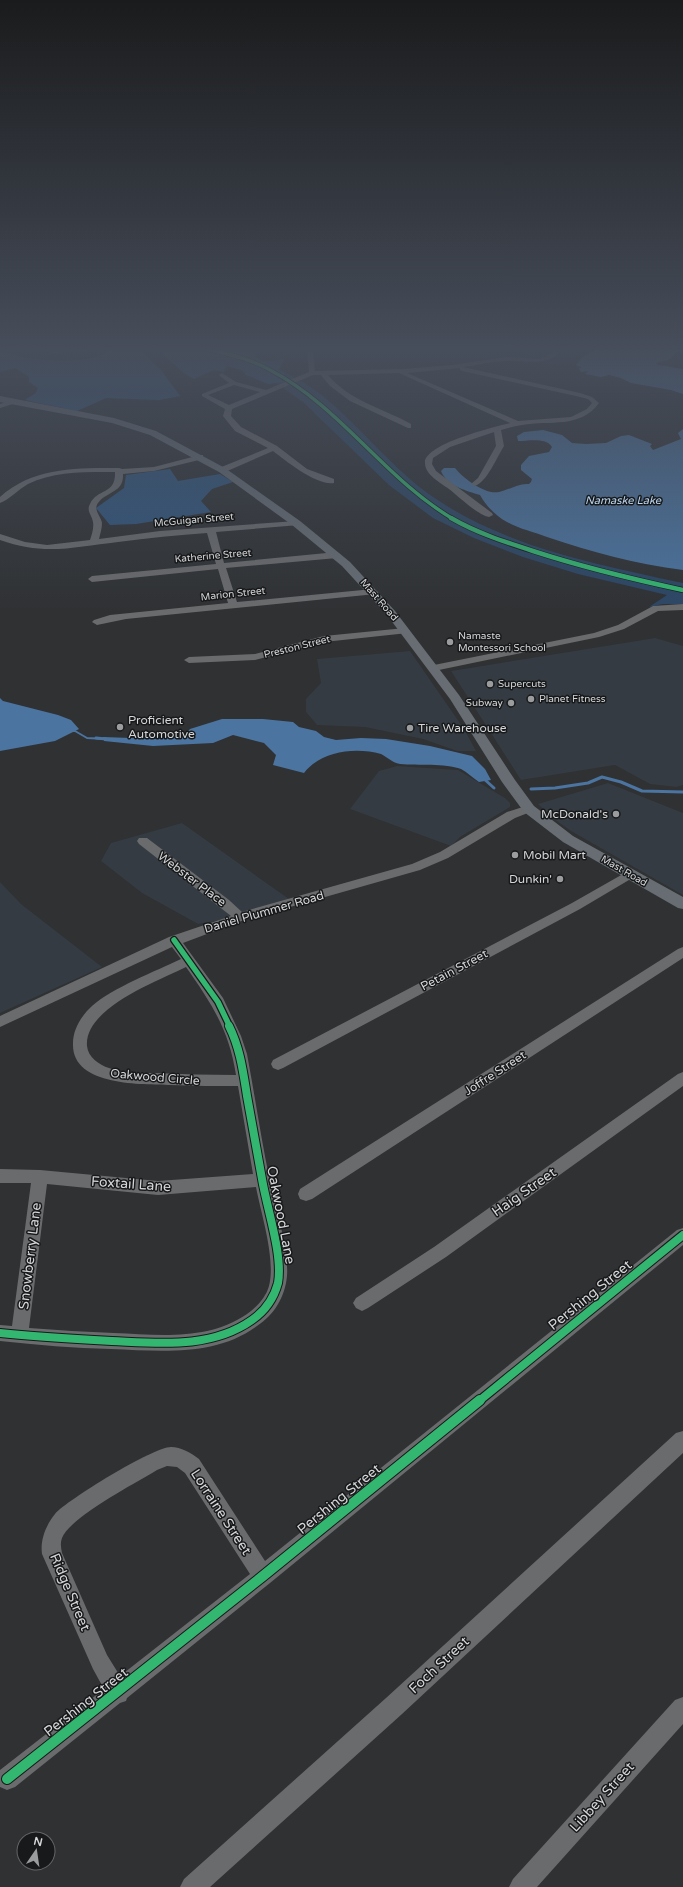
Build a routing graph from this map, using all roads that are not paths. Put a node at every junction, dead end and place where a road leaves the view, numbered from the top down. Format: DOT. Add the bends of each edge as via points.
graph roads {
  1 [pos="162,437"];
  2 [pos="252,437"];
  3 [pos="471,437"];
  4 [pos="498,437"];
  5 [pos="274,448"];
  6 [pos="198,456"];
  7 [pos="222,470"];
  8 [pos="120,471"];
  9 [pos="331,481"];
  10 [pos="475,484"];
  11 [pos="0,501"];
  12 [pos="489,516"];
  13 [pos="296,523"];
  14 [pos="212,530"];
  15 [pos="0,537"];
  16 [pos="94,542"];
  17 [pos="337,555"];
  18 [pos="222,566"];
  19 [pos="92,579"];
  20 [pos="373,592"];
  21 [pos="234,606"];
  22 [pos="683,607"];
  23 [pos="97,622"];
  24 [pos="404,631"];
  25 [pos="189,660"];
  26 [pos="434,668"];
  27 [pos="529,809"];
  28 [pos="143,841"];
  29 [pos="630,874"];
  30 [pos="683,904"];
  31 [pos="240,917"];
  32 [pos="174,940"];
  33 [pos="683,952"];
  34 [pos="188,961"];
  35 [pos="0,1022"];
  36 [pos="278,1064"];
  37 [pos="683,1078"];
  38 [pos="244,1080"];
  39 [pos="0,1176"];
  40 [pos="40,1177"];
  41 [pos="262,1180"];
  42 [pos="306,1194"];
  43 [pos="683,1235"];
  44 [pos="362,1303"];
  45 [pos="0,1333"];
  46 [pos="20,1335"];
  47 [pos="683,1440"];
  48 [pos="173,1456"];
  49 [pos="263,1576"];
  50 [pos="118,1693"];
  51 [pos="683,1708"];
  52 [pos="7,1779"];
  53 [pos="192,1887"];
  54 [pos="521,1887"];
  1 -- 6 [label="main road, Mast Road"];
  2 -- 5 [label="street"];
  3 -- 12 [label="street" via="430,457 429,468 438,479"];
  4 -- 10 [label="street" via="500,446 481,479"];
  5 -- 7 [label="street"];
  5 -- 9 [label="street" via="307,473"];
  6 -- 7 [label="main road, Mast Road"];
  6 -- 8 [label="street" via="154,469"];
  7 -- 13 [label="main road, Mast Road"];
  8 -- 11 [label="street" via="72,471 42,476 15,487"];
  8 -- 16 [label="street" via="120,480 116,488 96,500 93,506 98,523"];
  13 -- 14 [label="street, McGuigan Street"];
  13 -- 17 [label="main road, Mast Road"];
  14 -- 16 [label="street, McGuigan Street"];
  14 -- 18 [label="street" via="213,542"];
  15 -- 16 [label="street, McGuigan Street" via="21,545 44,549"];
  17 -- 18 [label="street, Katherine Street"];
  17 -- 20 [label="main road, Mast Road"];
  18 -- 19 [label="street, Katherine Street"];
  18 -- 21 [label="street"];
  20 -- 21 [label="street, Marion Street"];
  20 -- 24 [label="main road, Mast Road"];
  21 -- 23 [label="street, Marion Street" via="110,618"];
  22 -- 26 [label="street" via="656,608 621,627 596,636"];
  24 -- 25 [label="street, Preston Street" via="324,639 255,657"];
  24 -- 26 [label="main road, Mast Road"];
  26 -- 27 [label="main road, Mast Road"];
  27 -- 29 [label="main road, Mast Road" via="568,839"];
  27 -- 31 [label="street, Daniel Plummer Road" via="511,815 444,854 416,867"];
  28 -- 31 [label="street, Webster Place"];
  29 -- 30 [label="main road, Mast Road"];
  29 -- 36 [label="street, Petain Street" via="576,906"];
  31 -- 32 [label="street, Daniel Plummer Road"];
  32 -- 34 [label="street, Oakwood Lane"];
  32 -- 35 [label="street, Daniel Plummer Road"];
  33 -- 42 [label="street, Joffre Street"];
  34 -- 38 [label="street, Oakwood Lane" via="208,985 228,1018 240,1054"];
  34 -- 38 [label="street, Oakwood Circle" via="98,1008 82,1032 80,1050 92,1066 112,1075 212,1081"];
  37 -- 44 [label="street, Haig Street" via="440,1252"];
  38 -- 41 [label="street, Oakwood Lane"];
  39 -- 40 [label="street, Foxtail Lane"];
  40 -- 41 [label="street, Foxtail Lane" via="158,1188"];
  40 -- 46 [label="street, Snowberry Lane"];
  41 -- 46 [label="street, Oakwood Lane" via="280,1275 278,1288 271,1301 250,1322 222,1336 190,1342"];
  43 -- 49 [label="street, Pershing Street"];
  45 -- 46 [label="street, Oakwood Lane"];
  47 -- 53 [label="street, Foch Street" via="394,1706"];
  48 -- 49 [label="street, Lorraine Street" via="184,1459 192,1466"];
  48 -- 50 [label="street, Ridge Street" via="150,1463 70,1513 59,1523 51,1541 52,1554 100,1662"];
  49 -- 50 [label="street, Pershing Street"];
  50 -- 52 [label="street, Pershing Street"];
  51 -- 54 [label="street, Libbey Street"];
}
